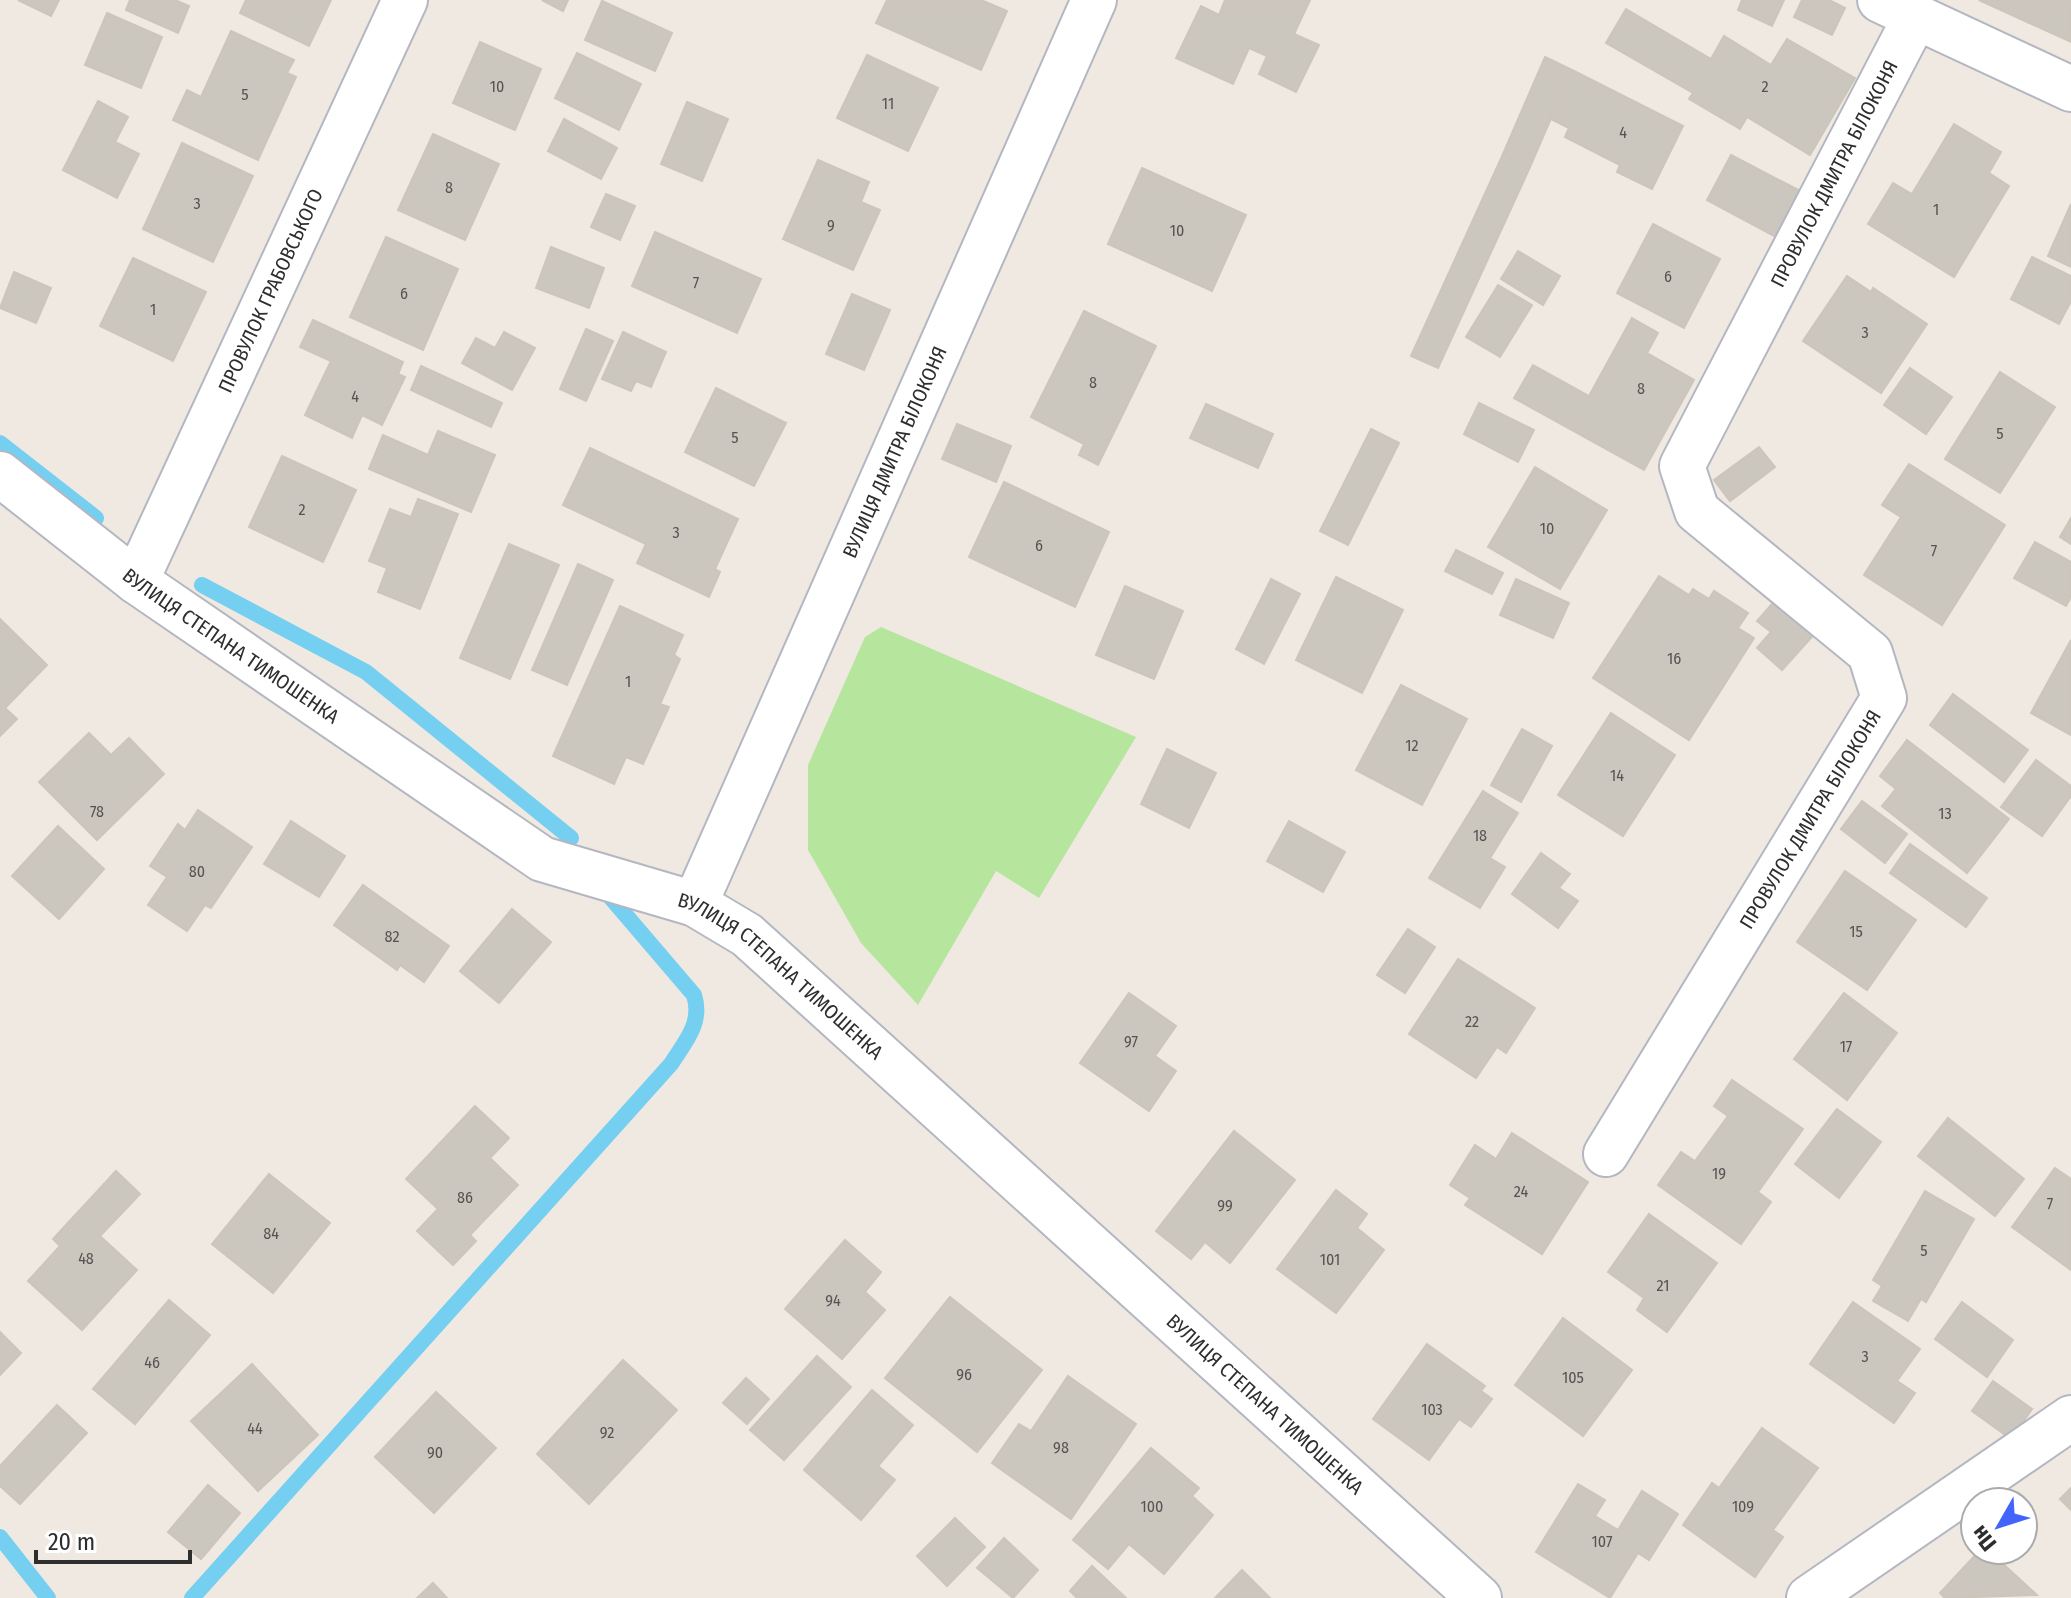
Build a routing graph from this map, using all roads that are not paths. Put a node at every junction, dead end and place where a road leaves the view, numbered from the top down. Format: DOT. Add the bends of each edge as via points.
graph roads {
  1 [pos="405,0"];
  2 [pos="1094,0"];
  3 [pos="1897,9"];
  4 [pos="2071,89"];
  5 [pos="0,474"];
  6 [pos="136,581"];
  7 [pos="695,904"];
  8 [pos="1606,1154"];
  9 [pos="2071,1418"];
  10 [pos="1479,1598"];
  11 [pos="1809,1598"];
  1 -- 6 [label="street, ПРОВУЛОК ГРАБОВСЬКОГО"];
  2 -- 7 [label="street, ВУЛИЦЯ ДМИТРА БІЛОКОНЯ"];
  3 -- 4 [label="street"];
  3 -- 8 [label="street, ПРОВУЛОК ДМИТРА БІЛОКОНЯ" via="1682,466 1697,511 1870,653 1884,698"];
  5 -- 6 [label="street, ВУЛИЦЯ СТЕПАНА ТИМОШЕНКА"];
  6 -- 7 [label="street, ВУЛИЦЯ СТЕПАНА ТИМОШЕНКА" via="542,859"];
  7 -- 10 [label="street, ВУЛИЦЯ СТЕПАНА ТИМОШЕНКА" via="747,935"];
  9 -- 11 [label="street"];
}
